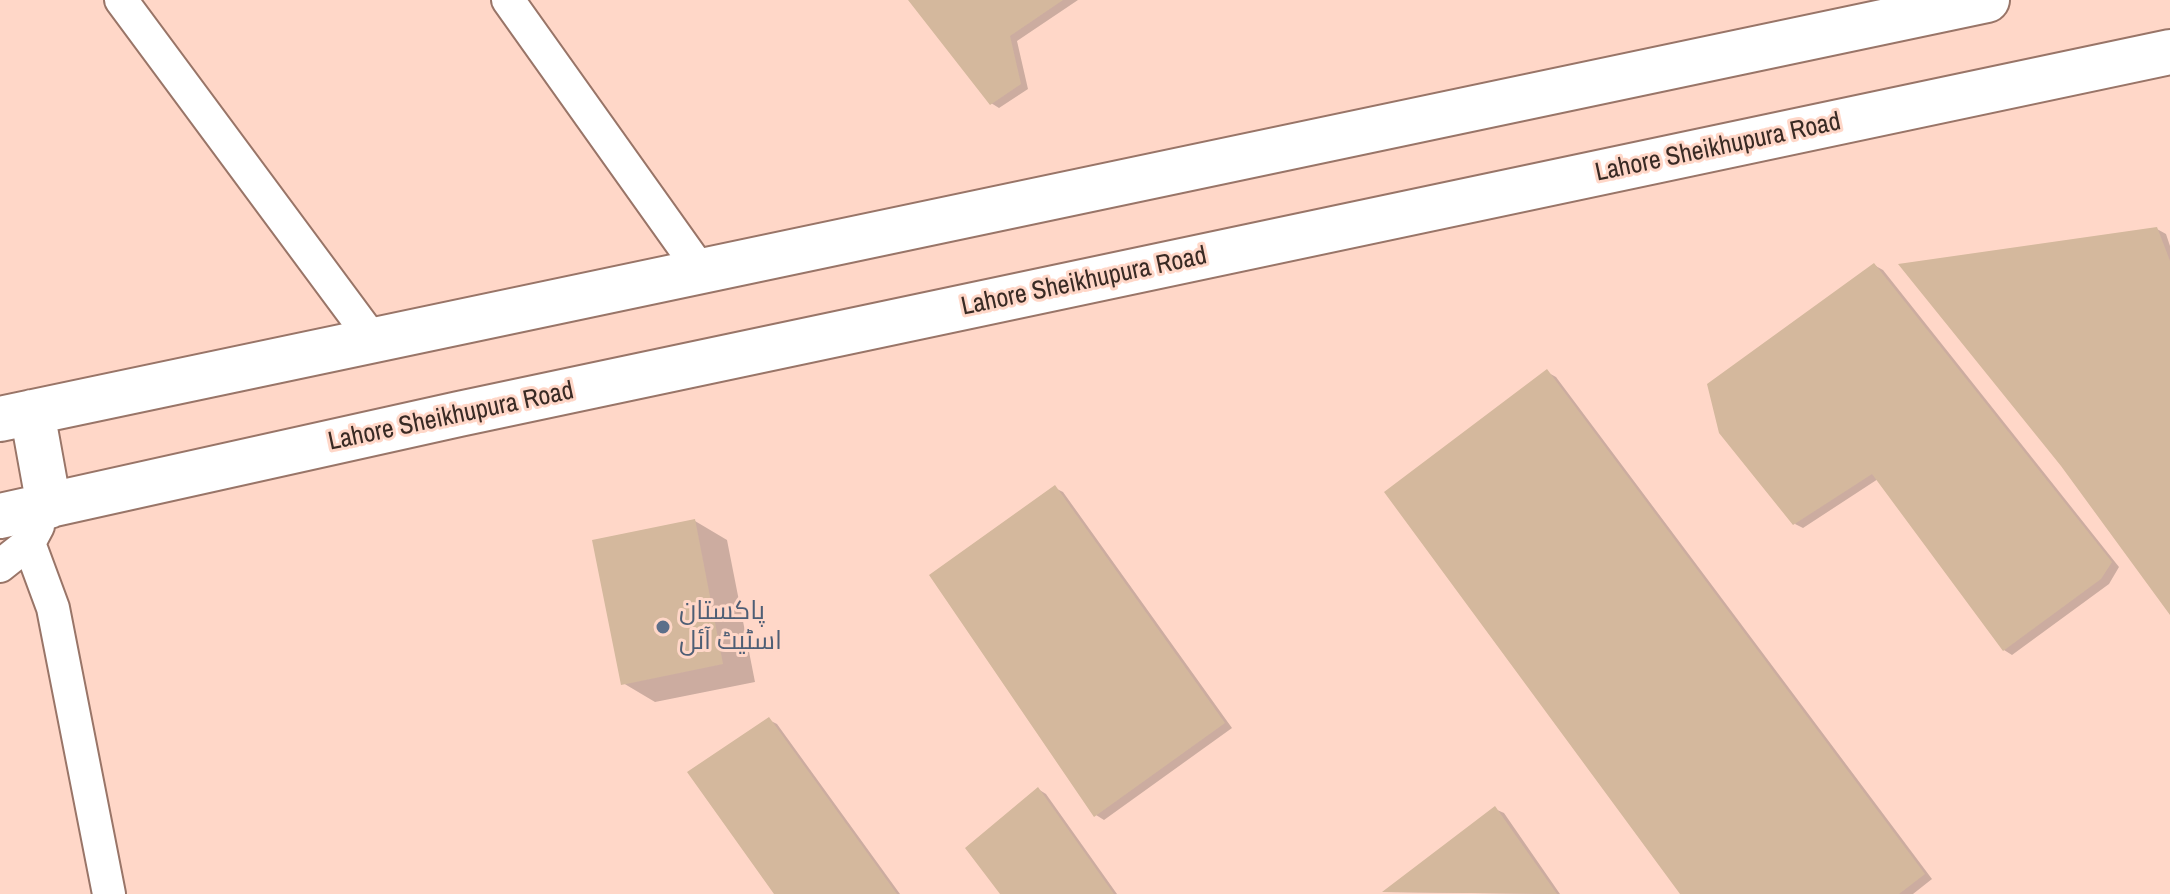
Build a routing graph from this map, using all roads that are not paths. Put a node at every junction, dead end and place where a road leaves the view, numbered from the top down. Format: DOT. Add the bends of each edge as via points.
graph roads {
  1 [pos="121,0"];
  2 [pos="508,0"];
  3 [pos="1987,0"];
  4 [pos="2170,52"];
  5 [pos="701,271"];
  6 [pos="373,340"];
  7 [pos="16,415"];
  8 [pos="26,521"];
  9 [pos="0,566"];
  10 [pos="109,894"];
  1 -- 6 [label="street"];
  2 -- 5 [label="street"];
  3 -- 5 [label="highway"];
  4 -- 8 [label="highway, Lahore Sheikhupura Road" via="459,414"];
  5 -- 6 [label="highway"];
  6 -- 7 [label="highway"];
  7 -- 8 [label="highway"];
  8 -- 9 [label="street"];
  8 -- 10 [label="street" via="53,608"];
}
